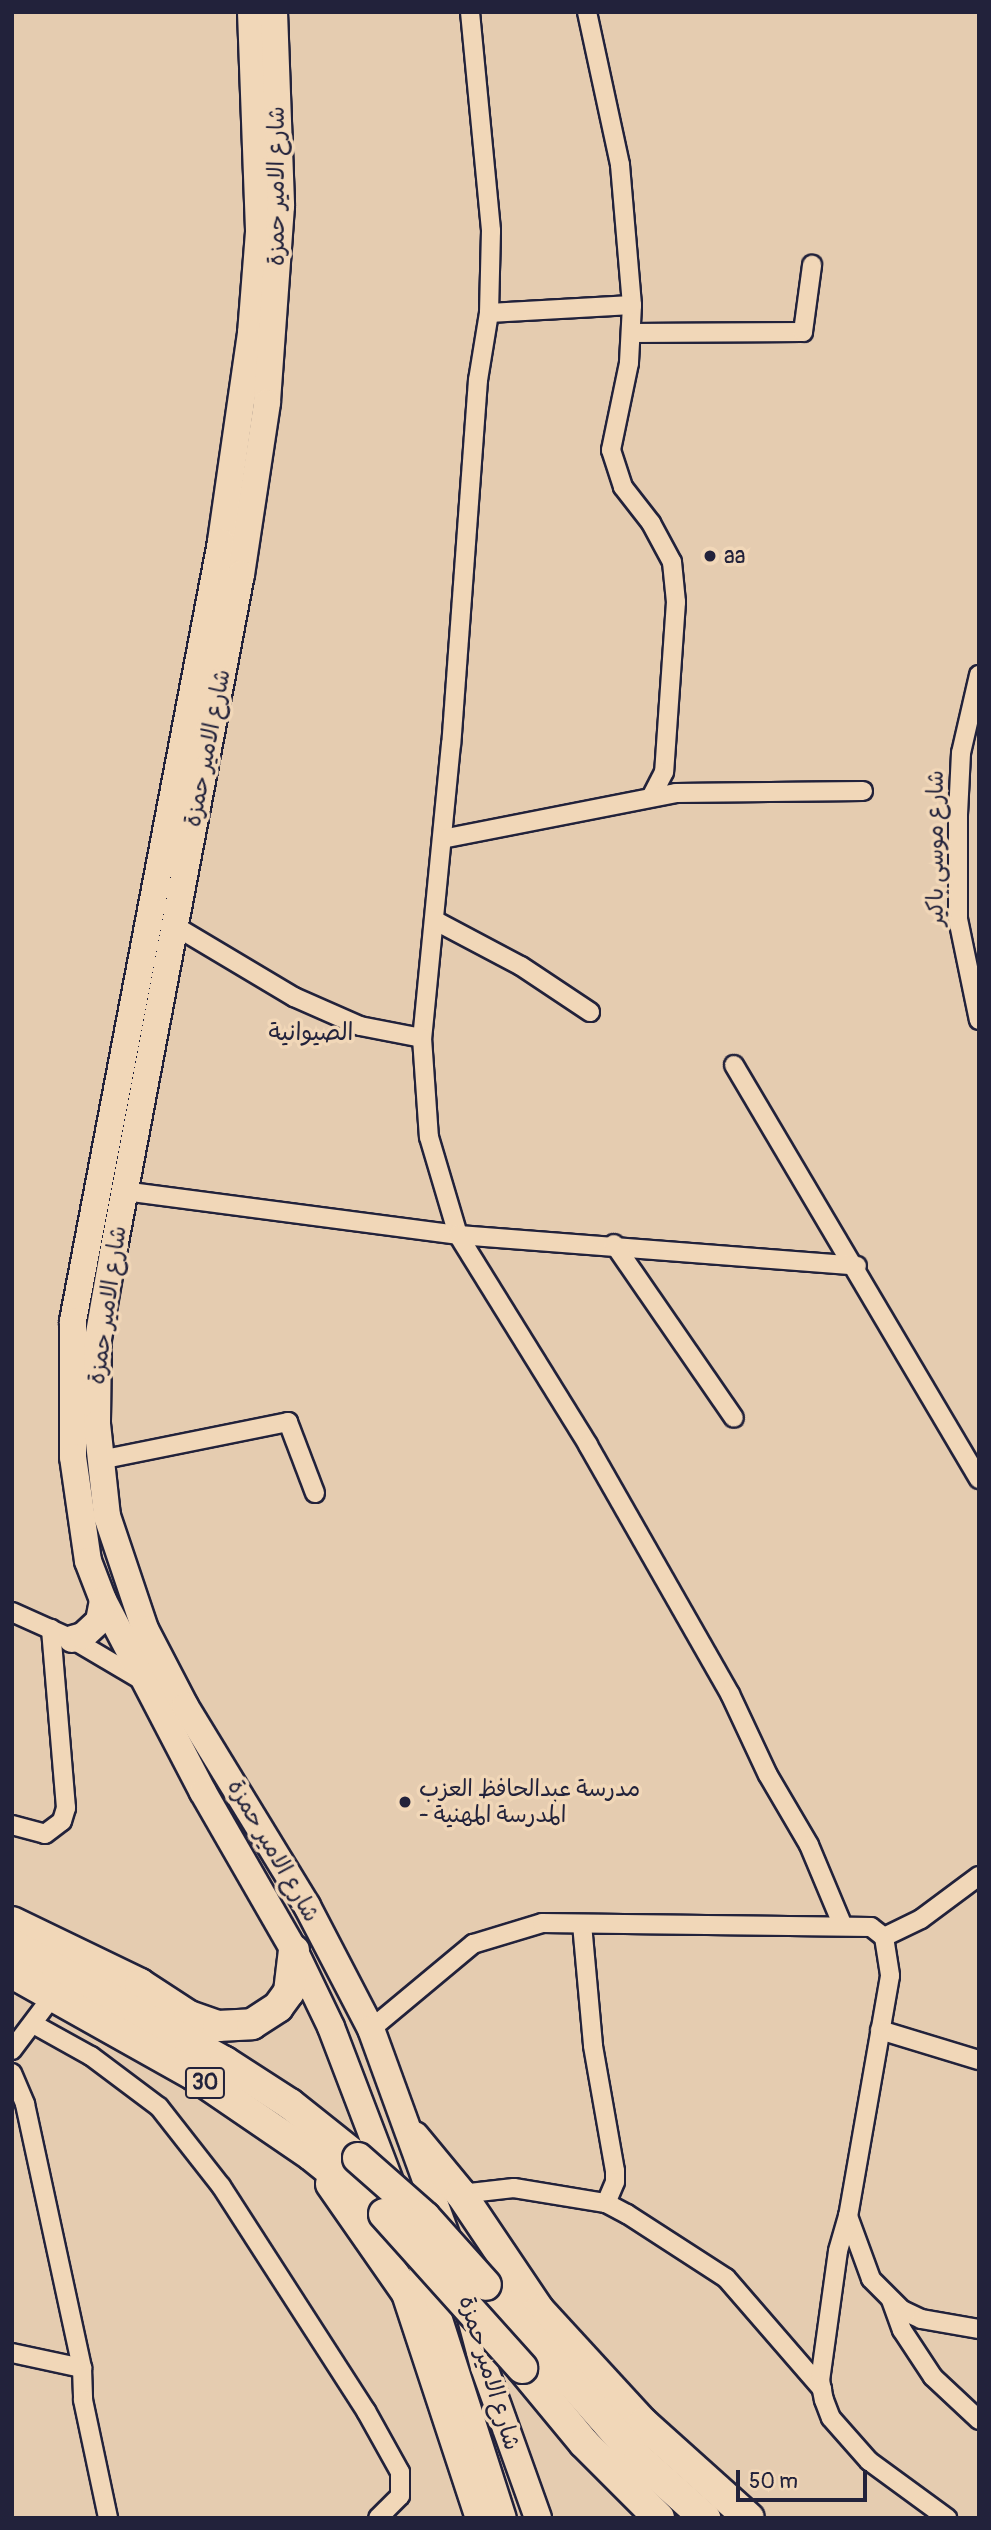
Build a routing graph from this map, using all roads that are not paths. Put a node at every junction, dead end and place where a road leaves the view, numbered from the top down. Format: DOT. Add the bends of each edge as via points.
graph roads {
  1 [pos="251,12"];
  2 [pos="274,12"];
  3 [pos="470,12"];
  4 [pos="587,12"];
  5 [pos="812,265"];
  6 [pos="632,305"];
  7 [pos="489,313"];
  8 [pos="632,333"];
  9 [pos="979,676"];
  10 [pos="863,791"];
  11 [pos="651,797"];
  12 [pos="442,839"];
  13 [pos="434,920"];
  14 [pos="175,926"];
  15 [pos="590,1012"];
  16 [pos="979,1020"];
  17 [pos="422,1038"];
  18 [pos="734,1065"];
  19 [pos="124,1191"];
  20 [pos="458,1235"];
  21 [pos="614,1244"];
  22 [pos="857,1266"];
  23 [pos="734,1418"];
  24 [pos="100,1460"];
  25 [pos="976,1467"];
  26 [pos="315,1493"];
  27 [pos="103,1600"];
  28 [pos="12,1612"];
  29 [pos="62,1634"];
  30 [pos="142,1681"];
  31 [pos="185,1706"];
  32 [pos="230,1778"];
  33 [pos="203,1792"];
  34 [pos="12,1825"];
  35 [pos="979,1876"];
  36 [pos="12,1922"];
  37 [pos="582,1924"];
  38 [pos="842,1924"];
  39 [pos="884,1937"];
  40 [pos="12,1944"];
  41 [pos="294,1950"];
  42 [pos="12,1973"];
  43 [pos="52,1997"];
  44 [pos="35,2025"];
  45 [pos="371,2029"];
  46 [pos="880,2030"];
  47 [pos="12,2050"];
  48 [pos="979,2060"];
  49 [pos="12,2073"];
  50 [pos="414,2137"];
  51 [pos="311,2155"];
  52 [pos="461,2194"];
  53 [pos="606,2203"];
  54 [pos="848,2216"];
  55 [pos="891,2301"];
  56 [pos="979,2329"];
  57 [pos="12,2353"];
  58 [pos="82,2368"];
  59 [pos="822,2389"];
  60 [pos="979,2420"];
  61 [pos="108,2518"];
  62 [pos="378,2518"];
  63 [pos="481,2518"];
  64 [pos="503,2518"];
  65 [pos="538,2518"];
  66 [pos="659,2518"];
  67 [pos="705,2518"];
  68 [pos="749,2518"];
  69 [pos="947,2518"];
  1 -- 27 [label="main road, شارع الامير حمزة" via="259,232 240,421 73,1321 71,1407 78,1512 88,1561"];
  2 -- 14 [label="main road, شارع الامير حمزة" via="281,206 270,377 241,574"];
  3 -- 7 [label="street" via="491,231"];
  4 -- 6 [label="street" via="620,165"];
  5 -- 8 [label="street" via="803,332"];
  6 -- 7 [label="street"];
  6 -- 8 [label="street"];
  7 -- 12 [label="street" via="478,380"];
  8 -- 11 [label="street" via="611,450 623,487 651,523 672,562 676,602 664,772"];
  9 -- 16 [label="street, شارع موسى باكير" via="961,753 958,919"];
  10 -- 11 [label="street"];
  11 -- 12 [label="street"];
  12 -- 13 [label="street"];
  13 -- 15 [label="street" via="521,966"];
  13 -- 17 [label="street"];
  14 -- 17 [label="street" via="305,1002 360,1026"];
  14 -- 19 [label="main road, شارع الامير حمزة"];
  17 -- 20 [label="street" via="429,1138"];
  18 -- 22 [label="street"];
  19 -- 20 [label="street"];
  19 -- 24 [label="main road, شارع الامير حمزة" via="99,1339 95,1397"];
  20 -- 21 [label="street"];
  20 -- 38 [label="street" via="588,1445 730,1694 768,1775 810,1845"];
  21 -- 22 [label="street"];
  21 -- 23 [label="street"];
  22 -- 25 [label="street"];
  24 -- 26 [label="street" via="288,1422"];
  24 -- 31 [label="main road, شارع الامير حمزة" via="107,1516 120,1563 145,1629"];
  27 -- 29 [label="main road" via="92,1630"];
  27 -- 30 [label="main road, شارع الامير حمزة"];
  28 -- 29 [label="street"];
  29 -- 30 [label="street"];
  29 -- 34 [label="street" via="66,1808 62,1821 46,1834"];
  30 -- 31 [label="street"];
  30 -- 33 [label="main road, شارع الامير حمزة"];
  31 -- 32 [label="main road, شارع الامير حمزة"];
  32 -- 33 [label="main road"];
  32 -- 45 [label="main road, شارع الامير حمزة" via="307,1906"];
  33 -- 41 [label="main road, شارع الامير حمزة"];
  35 -- 39 [label="street" via="921,1919"];
  36 -- 41 [label="main road" via="140,1984 189,2016 218,2026 253,2024 278,2007 289,1992"];
  37 -- 38 [label="street"];
  37 -- 45 [label="street" via="542,1923 473,1944"];
  37 -- 53 [label="street" via="593,2046 615,2171"];
  38 -- 39 [label="street" via="871,1927"];
  39 -- 46 [label="street" via="890,1976"];
  40 -- 67 [label="main road, 30, bridge" via="225,2063 290,2104 358,2158 425,2217 639,2459"];
  41 -- 64 [label="main road, شارع الامير حمزة" via="369,2118 426,2277"];
  42 -- 43 [label="main road, 30"];
  43 -- 44 [label="street"];
  43 -- 51 [label="main road, 30" via="194,2075"];
  44 -- 47 [label="street"];
  44 -- 62 [label="street" via="91,2056 159,2107 221,2186 366,2411 400,2472 400,2496"];
  45 -- 50 [label="main road, شارع الامير حمزة"];
  46 -- 48 [label="street"];
  46 -- 54 [label="street"];
  49 -- 58 [label="street" via="25,2104"];
  50 -- 52 [label="main road"];
  50 -- 65 [label="main road, شارع الامير حمزة" via="459,2271 484,2367"];
  51 -- 63 [label="main road" via="407,2293"];
  51 -- 66 [label="main road, 30, bridge" via="384,2214 584,2443"];
  52 -- 53 [label="street" via="514,2188"];
  52 -- 68 [label="main road" via="539,2309 643,2423"];
  53 -- 59 [label="street" via="726,2278"];
  54 -- 55 [label="street" via="871,2279"];
  54 -- 59 [label="street" via="838,2251"];
  55 -- 56 [label="street" via="921,2319"];
  55 -- 60 [label="street" via="902,2330 933,2377"];
  57 -- 58 [label="street"];
  58 -- 61 [label="street" via="83,2400"];
  59 -- 69 [label="street" via="831,2418 869,2461"];
}
